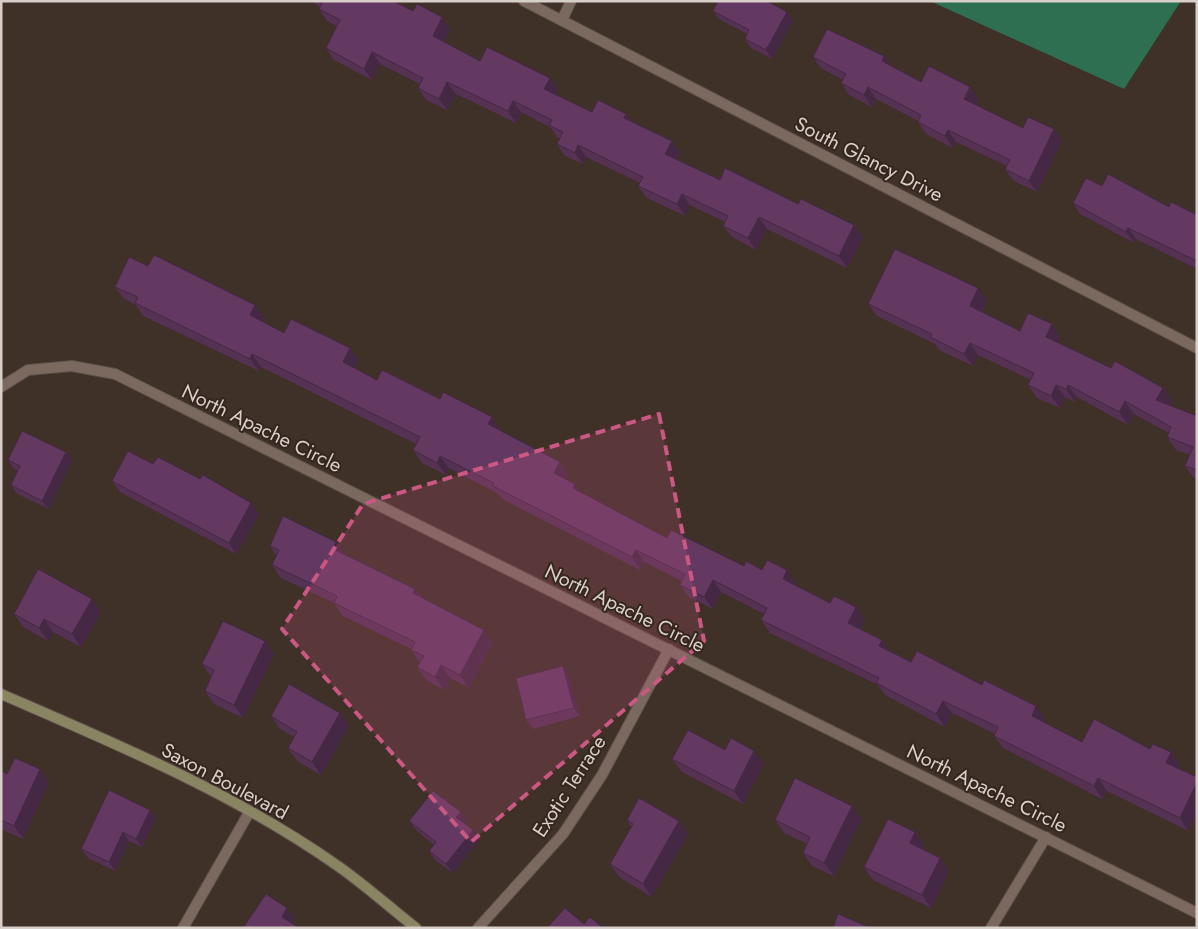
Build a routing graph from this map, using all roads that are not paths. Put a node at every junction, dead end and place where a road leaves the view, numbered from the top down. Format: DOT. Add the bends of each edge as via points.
graph roads {
  1 [pos="524,1"];
  2 [pos="571,1"];
  3 [pos="562,20"];
  4 [pos="1197,348"];
  5 [pos="1,386"];
  6 [pos="669,649"];
  7 [pos="1,694"];
  8 [pos="250,811"];
  9 [pos="1046,837"];
  10 [pos="1197,913"];
  11 [pos="183,928"];
  12 [pos="416,928"];
  13 [pos="478,928"];
  14 [pos="991,928"];
  1 -- 3 [label="street, South Glancy Drive"];
  2 -- 3 [label="street"];
  3 -- 4 [label="street, South Glancy Drive"];
  5 -- 6 [label="street, North Apache Circle" via="28,370 72,366 115,374"];
  6 -- 9 [label="street, North Apache Circle"];
  6 -- 13 [label="street, Exotic Terrace" via="602,775 563,834"];
  7 -- 8 [label="main road, Saxon Boulevard" via="144,756"];
  8 -- 11 [label="street"];
  8 -- 12 [label="main road, Saxon Boulevard" via="336,864"];
  9 -- 10 [label="street, North Apache Circle"];
  9 -- 14 [label="street"];
}
